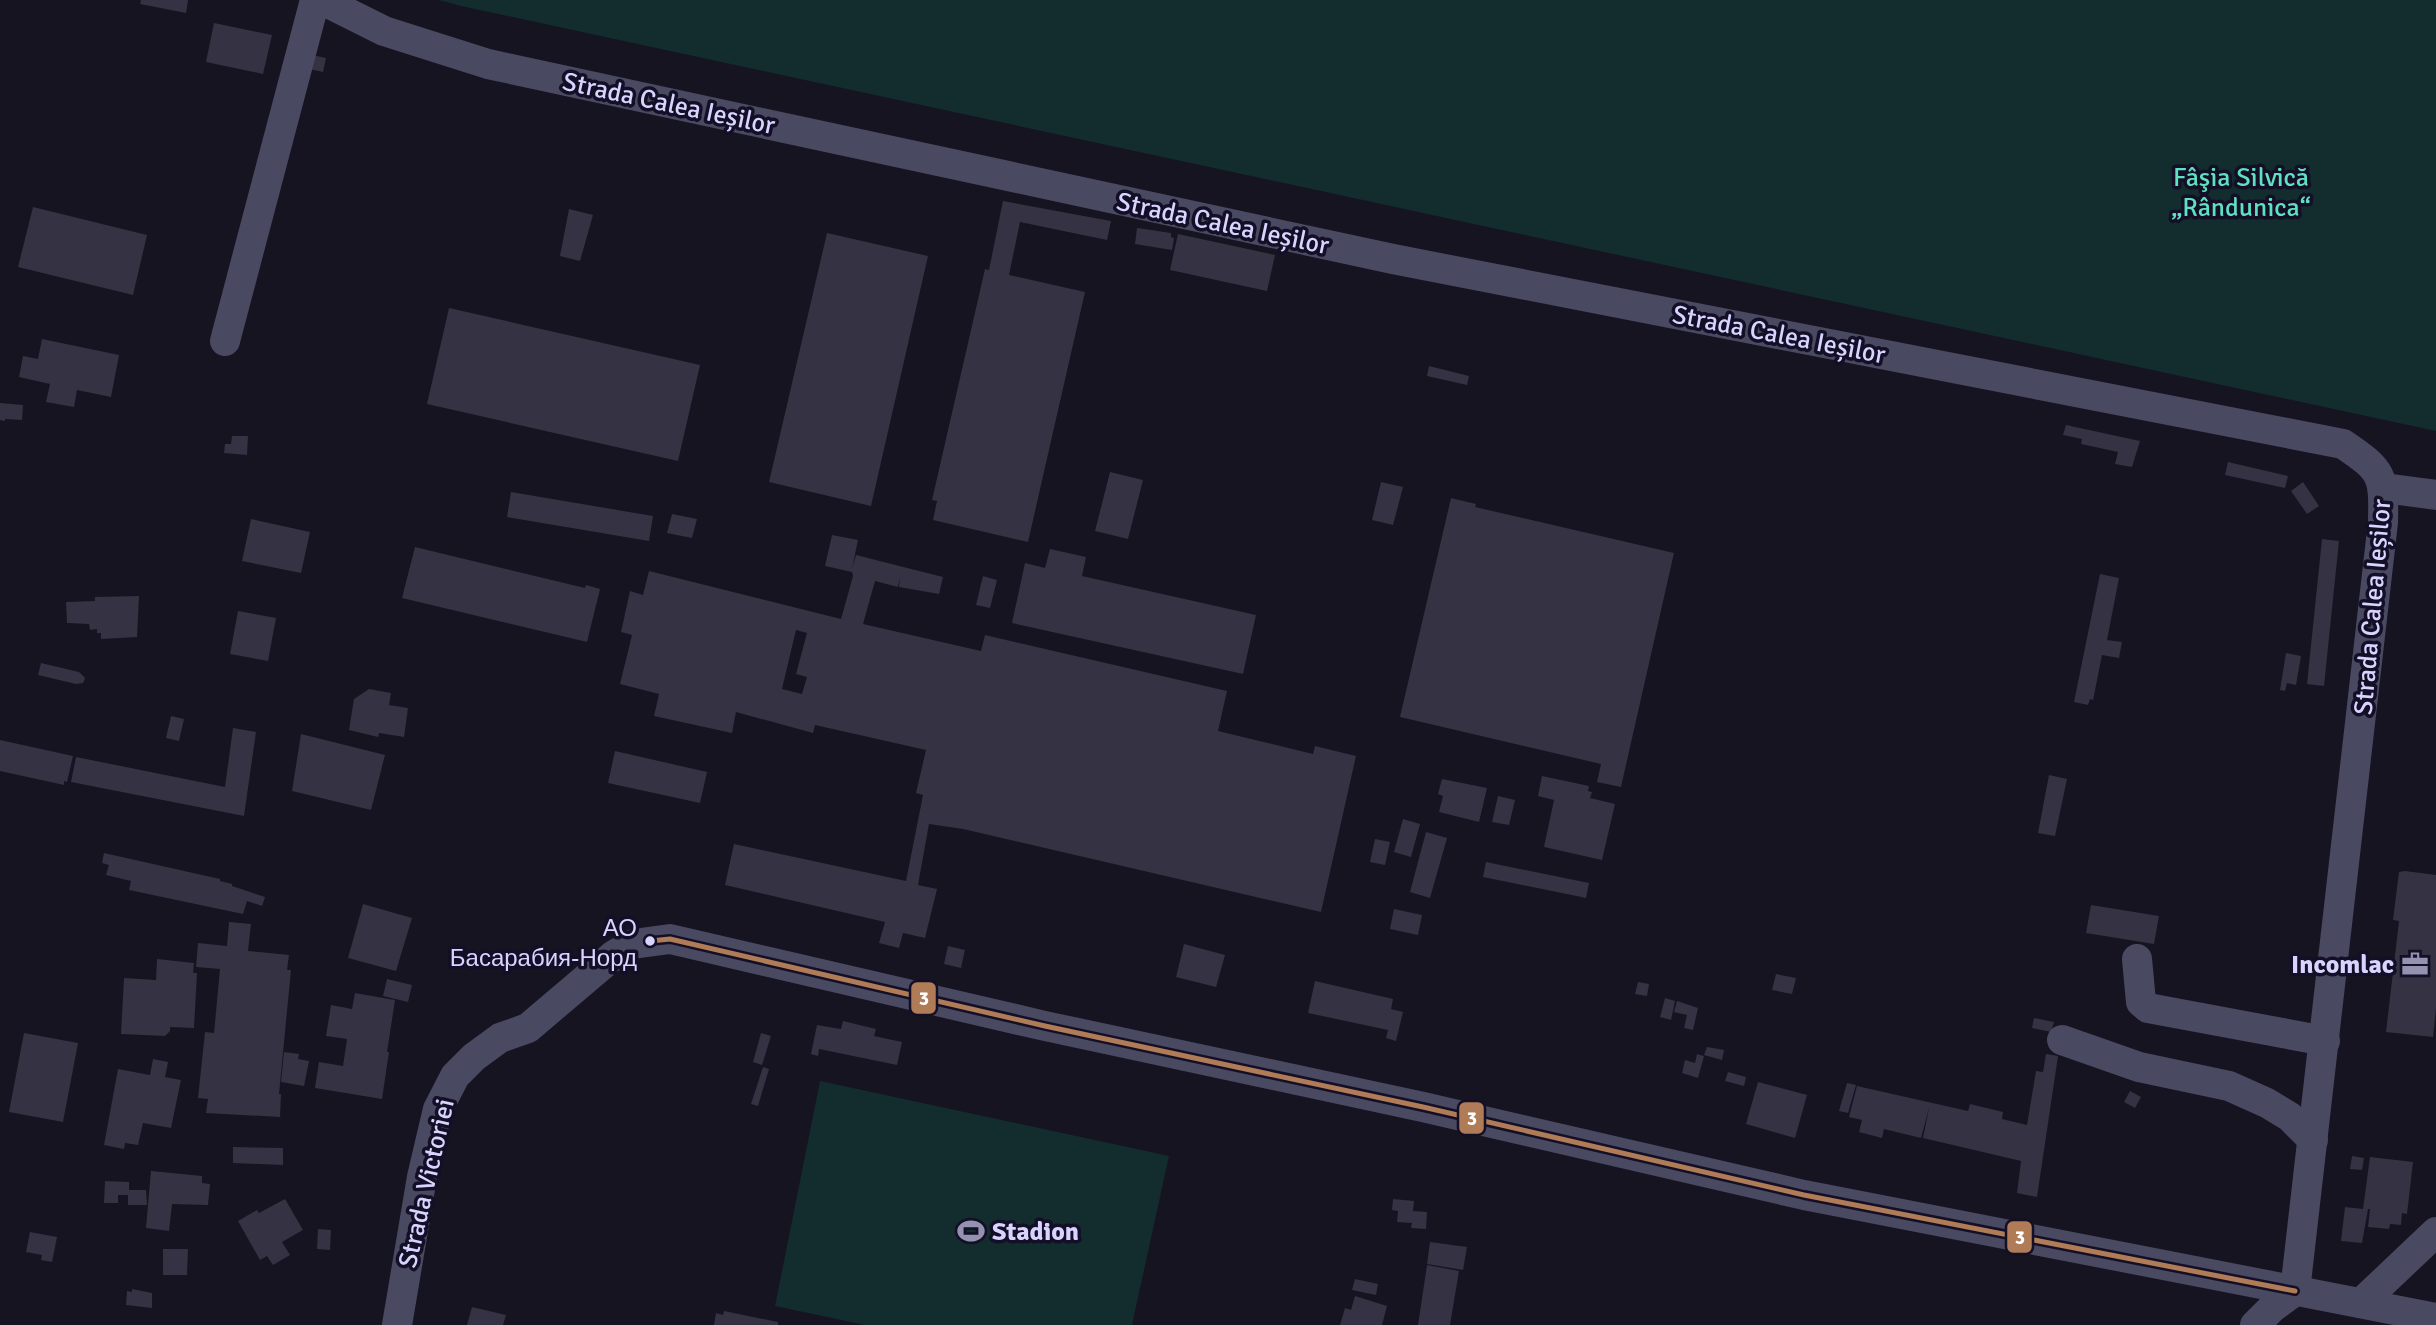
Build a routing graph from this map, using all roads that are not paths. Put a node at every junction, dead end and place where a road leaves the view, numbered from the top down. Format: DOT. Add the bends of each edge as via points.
graph roads {
  1 [pos="315,0"];
  2 [pos="322,0"];
  3 [pos="225,341"];
  4 [pos="2384,488"];
  5 [pos="2436,495"];
  6 [pos="2137,959"];
  7 [pos="2062,1040"];
  8 [pos="2325,1041"];
  9 [pos="2314,1140"];
  10 [pos="2436,1233"];
  11 [pos="2295,1291"];
  12 [pos="2361,1303"];
  13 [pos="2436,1318"];
  14 [pos="397,1325"];
  15 [pos="2255,1325"];
  1 -- 3 [label="street"];
  2 -- 4 [label="street, Strada Calea Ieșilor" via="384,31 488,64 1393,259 2343,444 2371,463"];
  4 -- 5 [label="street"];
  4 -- 8 [label="street, Strada Calea Ieșilor"];
  6 -- 8 [label="street" via="2141,1002 2148,1008"];
  7 -- 9 [label="street" via="2139,1067 2229,1086 2290,1117"];
  8 -- 9 [label="street, Strada Calea Ieșilor"];
  9 -- 11 [label="street, Strada Calea Ieșilor"];
  10 -- 12 [label="street"];
  11 -- 12 [label="street, Strada Victoriei"];
  11 -- 14 [label="street, Strada Victoriei" via="1804,1195 670,939 633,944 614,955 537,1021 500,1038 455,1076 438,1109 422,1177"];
  11 -- 15 [label="street"];
  12 -- 13 [label="street, Strada Victoriei"];
}
